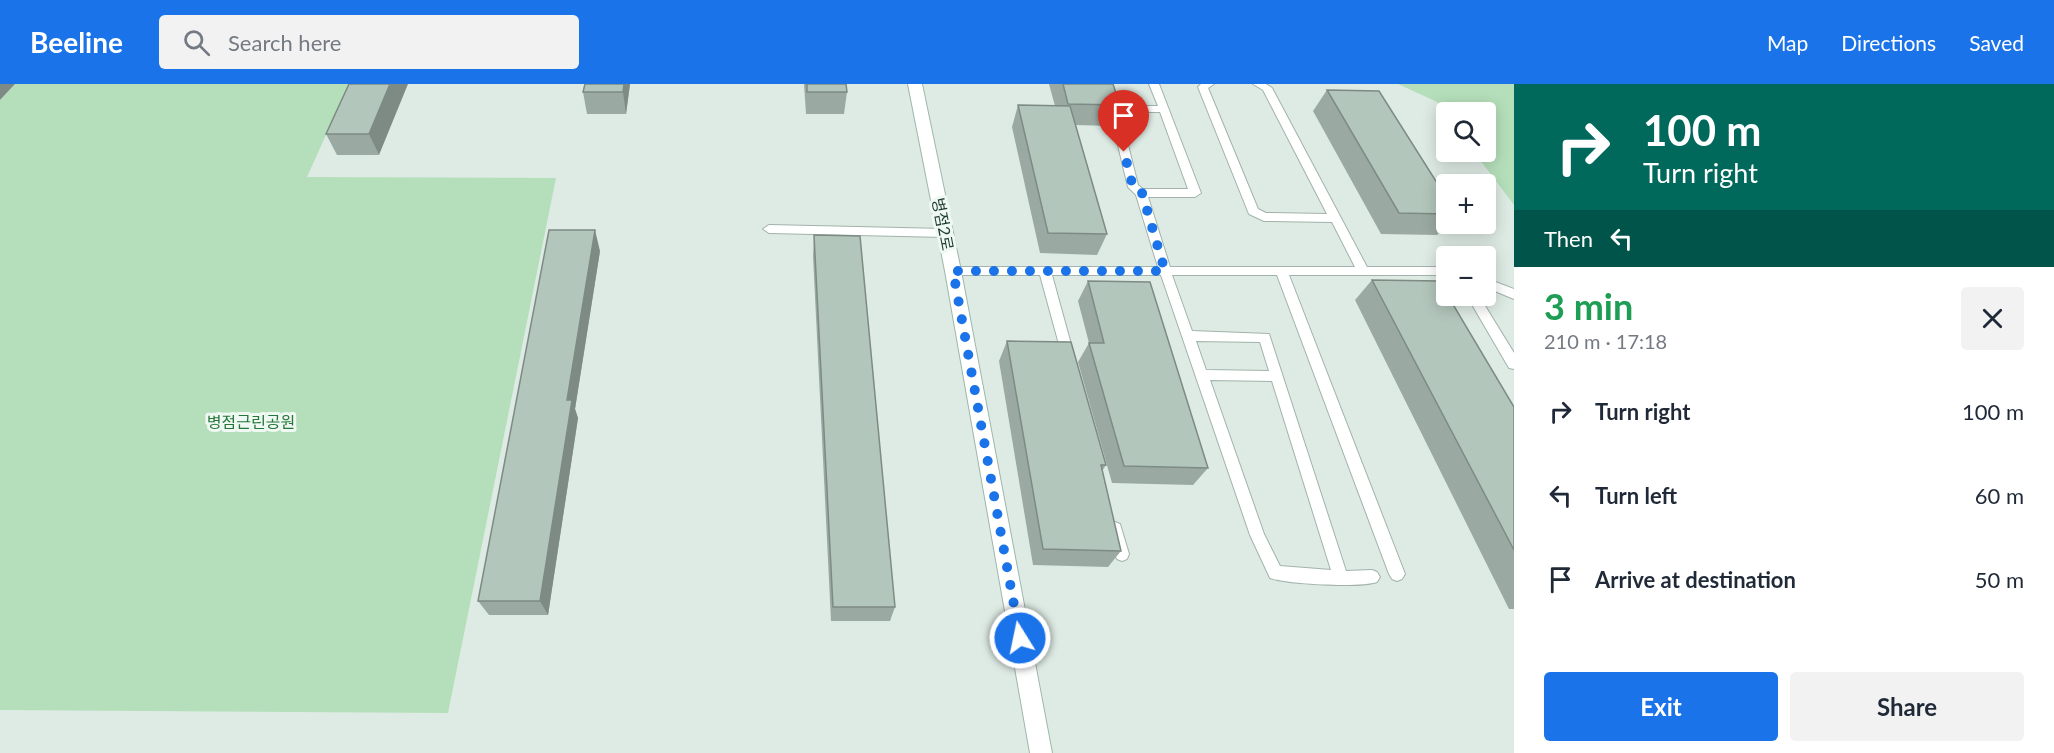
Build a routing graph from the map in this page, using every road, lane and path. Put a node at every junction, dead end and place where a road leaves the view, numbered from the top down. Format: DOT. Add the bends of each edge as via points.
graph roads {
  1 [pos="915,84"];
  2 [pos="1154,84"];
  3 [pos="1209,84"];
  4 [pos="1258,84"];
  5 [pos="1164,109"];
  6 [pos="1142,193"];
  7 [pos="1335,218"];
  8 [pos="769,229"];
  9 [pos="945,233"];
  10 [pos="1363,270"];
  11 [pos="953,271"];
  12 [pos="1165,271"];
  13 [pos="1436,271"];
  14 [pos="1045,272"];
  15 [pos="1281,272"];
  16 [pos="1496,287"];
  17 [pos="1514,294"];
  18 [pos="1479,306"];
  19 [pos="1188,336"];
  20 [pos="1514,364"];
  21 [pos="1072,374"];
  22 [pos="1201,375"];
  23 [pos="1277,376"];
  24 [pos="1112,520"];
  25 [pos="1122,554"];
  26 [pos="1397,574"];
  27 [pos="1372,577"];
  28 [pos="1341,578"];
  29 [pos="1041,753"];
  1 -- 9 [label="street, 병점2로"];
  2 -- 5 [label="lane"];
  3 -- 7 [label="lane" via="1203,87 1254,211 1264,217"];
  4 -- 7 [label="lane" via="1267,88"];
  5 -- 6 [label="lane" via="1127,109 1116,116 1133,187"];
  5 -- 6 [label="lane" via="1194,193"];
  6 -- 12 [label="lane"];
  7 -- 10 [label="lane"];
  8 -- 9 [label="lane"];
  9 -- 11 [label="street, 병점2로"];
  10 -- 13 [label="lane"];
  10 -- 15 [label="lane"];
  11 -- 14 [label="lane"];
  11 -- 29 [label="street, 병점2로"];
  12 -- 14 [label="lane"];
  12 -- 15 [label="lane"];
  12 -- 19 [label="lane"];
  14 -- 21 [label="lane"];
  15 -- 26 [label="lane"];
  16 -- 17 [label="lane"];
  18 -- 20 [label="lane"];
  19 -- 22 [label="lane"];
  19 -- 23 [label="lane" via="1265,337"];
  22 -- 23 [label="lane"];
  22 -- 28 [label="lane" via="1257,536 1275,573"];
  23 -- 28 [label="lane"];
  24 -- 25 [label="lane"];
  27 -- 28 [label="lane"];
}
